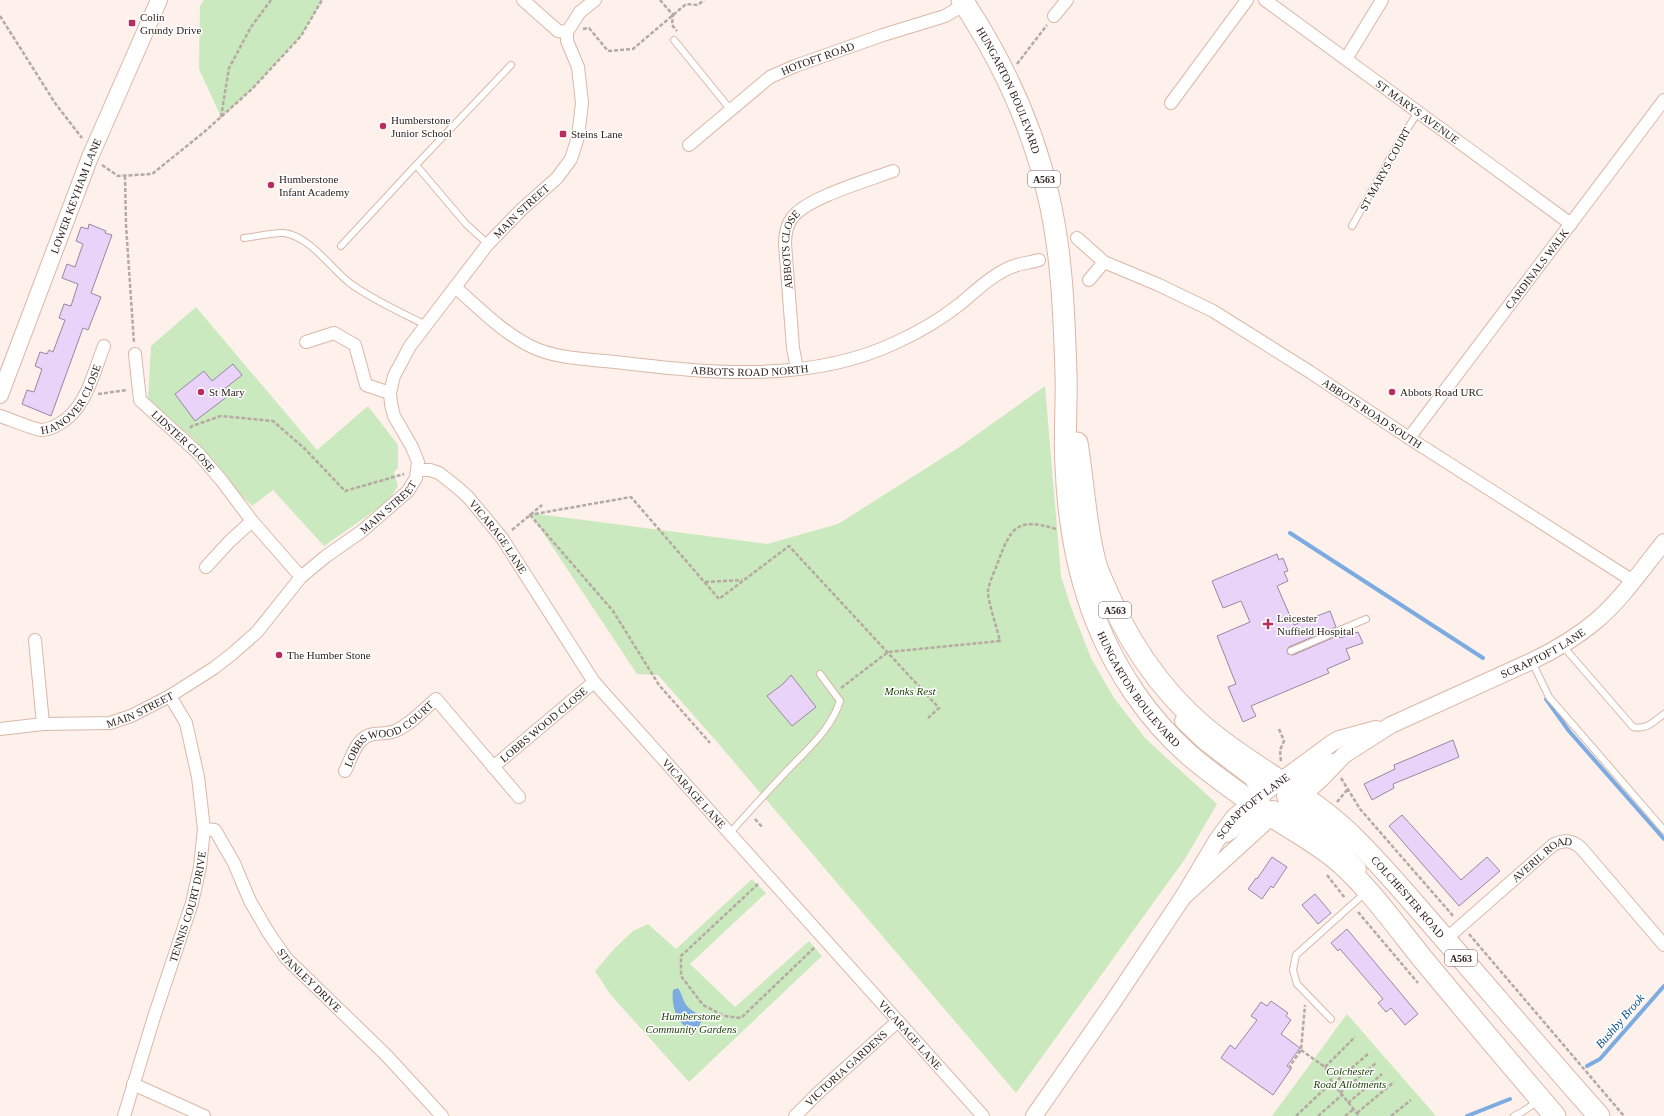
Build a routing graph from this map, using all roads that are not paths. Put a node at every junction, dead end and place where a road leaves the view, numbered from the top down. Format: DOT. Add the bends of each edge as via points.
graph roads {
  1 [pos="159,0"];
  2 [pos="523,0"];
  3 [pos="595,0"];
  4 [pos="1066,0"];
  5 [pos="1246,0"];
  6 [pos="1265,0"];
  7 [pos="1382,0"];
  8 [pos="963,2"];
  9 [pos="1054,16"];
  10 [pos="567,32"];
  11 [pos="674,40"];
  12 [pos="1346,59"];
  13 [pos="511,65"];
  14 [pos="1664,100"];
  15 [pos="1172,103"];
  16 [pos="730,109"];
  17 [pos="1418,112"];
  18 [pos="689,145"];
  19 [pos="416,165"];
  20 [pos="893,171"];
  21 [pos="1571,224"];
  22 [pos="1352,226"];
  23 [pos="244,238"];
  24 [pos="1077,238"];
  25 [pos="488,244"];
  26 [pos="341,246"];
  27 [pos="1039,260"];
  28 [pos="1104,262"];
  29 [pos="1089,280"];
  30 [pos="455,287"];
  31 [pos="426,325"];
  32 [pos="306,342"];
  33 [pos="104,346"];
  34 [pos="135,354"];
  35 [pos="797,369"];
  36 [pos="1066,376"];
  37 [pos="390,393"];
  38 [pos="0,395"];
  39 [pos="0,416"];
  40 [pos="1409,438"];
  41 [pos="418,470"];
  42 [pos="252,521"];
  43 [pos="1664,542"];
  44 [pos="206,567"];
  45 [pos="302,577"];
  46 [pos="1633,581"];
  47 [pos="1366,620"];
  48 [pos="35,640"];
  49 [pos="1562,645"];
  50 [pos="1291,652"];
  51 [pos="1532,662"];
  52 [pos="820,674"];
  53 [pos="594,682"];
  54 [pos="170,696"];
  55 [pos="436,699"];
  56 [pos="1664,714"];
  57 [pos="43,724"];
  58 [pos="1391,726"];
  59 [pos="0,729"];
  60 [pos="493,767"];
  61 [pos="346,771"];
  62 [pos="1279,796"];
  63 [pos="519,797"];
  64 [pos="204,829"];
  65 [pos="1664,830"];
  66 [pos="729,834"];
  67 [pos="1364,889"];
  68 [pos="1183,896"];
  69 [pos="1446,939"];
  70 [pos="1664,945"];
  71 [pos="1331,1018"];
  72 [pos="898,1021"];
  73 [pos="133,1084"];
  74 [pos="1540,1099"];
  75 [pos="124,1116"];
  76 [pos="204,1116"];
  77 [pos="442,1116"];
  78 [pos="795,1116"];
  79 [pos="983,1116"];
  80 [pos="1034,1116"];
  81 [pos="1514,1116"];
  82 [pos="1555,1116"];
  83 [pos="1598,1116"];
  1 -- 38 [label="street, LOWER KEYHAM LANE" via="92,154"];
  2 -- 10 [label="street" via="558,31"];
  3 -- 10 [label="street" via="580,12"];
  4 -- 9 [label="street"];
  5 -- 15 [label="street"];
  6 -- 12 [label="street, ST MARYS AVENUE"];
  7 -- 12 [label="street"];
  8 -- 16 [label="street, HOTOFT ROAD" via="945,16 883,35 770,77"];
  8 -- 36 [label="highway, HUNGARTON BOULEVARD / A563" via="1008,77 1035,148 1048,194 1059,258"];
  10 -- 25 [label="street, MAIN STREET" via="567,41 578,67 582,103 578,137 571,159 557,178"];
  11 -- 16 [label="lane"];
  12 -- 17 [label="street, ST MARYS AVENUE"];
  13 -- 19 [label="lane"];
  14 -- 21 [label="street, CARDINALS WALK"];
  16 -- 18 [label="street, HOTOFT ROAD"];
  17 -- 21 [label="street, ST MARYS AVENUE"];
  17 -- 22 [label="lane, ST MARYS COURT"];
  19 -- 25 [label="lane" via="466,224"];
  19 -- 26 [label="lane"];
  20 -- 35 [label="street, ABBOTS CLOSE" via="828,195 802,208 788,224 784,244"];
  21 -- 40 [label="street, CARDINALS WALK"];
  23 -- 31 [label="lane" via="284,233 300,240 326,258 355,287 378,302"];
  24 -- 28 [label="street, ABBOTS ROAD SOUTH"];
  25 -- 30 [label="street, MAIN STREET"];
  27 -- 35 [label="street, ABBOTS ROAD NORTH" via="1017,265 998,274 940,318 897,343 857,358"];
  28 -- 29 [label="street"];
  28 -- 40 [label="street, ABBOTS ROAD SOUTH" via="1213,311"];
  30 -- 31 [label="street, MAIN STREET"];
  30 -- 35 [label="street, ABBOTS ROAD NORTH" via="517,339 552,354 677,369 736,372"];
  31 -- 37 [label="street, MAIN STREET" via="398,367"];
  32 -- 37 [label="street" via="334,333 355,345 366,385"];
  33 -- 39 [label="street, HANOVER CLOSE" via="86,394 66,421 41,430"];
  34 -- 42 [label="street, LIDSTER CLOSE" via="140,400 198,453"];
  36 -- 62 [label="highway, HUNGARTON BOULEVARD / A563" via="1086,519 1096,567 1119,620 1141,656 1169,691 1205,728 1234,750"];
  36 -- 62 [label="highway, HUNGARTON BOULEVARD / A563" via="1066,466 1072,531 1080,574 1097,624 1121,673 1162,728 1187,753"];
  37 -- 41 [label="street, MAIN STREET" via="394,416 416,454"];
  40 -- 46 [label="street, ABBOTS ROAD SOUTH"];
  41 -- 45 [label="street, MAIN STREET" via="408,491 362,531"];
  41 -- 53 [label="street, VICARAGE LANE" via="439,473 468,497 502,538"];
  42 -- 44 [label="street"];
  42 -- 45 [label="street, LIDSTER CLOSE"];
  43 -- 46 [label="street, SCRAPTOFT LANE"];
  45 -- 54 [label="street, MAIN STREET" via="257,632 214,668"];
  46 -- 49 [label="street, SCRAPTOFT LANE" via="1597,620"];
  47 -- 50 [label="lane"];
  48 -- 57 [label="street"];
  49 -- 51 [label="street, SCRAPTOFT LANE"];
  49 -- 56 [label="lane" via="1633,727 1642,729"];
  51 -- 58 [label="street, SCRAPTOFT LANE"];
  51 -- 65 [label="lane" via="1549,697"];
  52 -- 66 [label="lane" via="840,701 835,714 806,752"];
  53 -- 60 [label="street, LOBBS WOOD CLOSE"];
  53 -- 66 [label="street, VICARAGE LANE"];
  54 -- 57 [label="street, MAIN STREET" via="131,716 110,723"];
  54 -- 64 [label="street, TENNIS COURT DRIVE" via="186,723 198,776"];
  55 -- 60 [label="street, LOBBS WOOD CLOSE"];
  55 -- 61 [label="street, LOBBS WOOD COURT" via="395,731 363,738"];
  57 -- 59 [label="street, MAIN STREET"];
  58 -- 62 [label="street, SCRAPTOFT LANE" via="1344,755 1322,778"];
  58 -- 62 [label="street, SCRAPTOFT LANE" via="1338,739 1294,763"];
  60 -- 63 [label="street, LOBBS WOOD CLOSE"];
  62 -- 67 [label="highway, A563" via="1322,848 1345,867"];
  62 -- 68 [label="street, SCRAPTOFT LANE" via="1256,830"];
  62 -- 68 [label="street, SCRAPTOFT LANE" via="1234,817"];
  62 -- 69 [label="highway, COLCHESTER ROAD / A563" via="1344,828"];
  64 -- 73 [label="street, TENNIS COURT DRIVE" via="200,867 192,903"];
  64 -- 77 [label="street, STANLEY DRIVE" via="214,830 225,846 250,901 286,958 387,1056"];
  66 -- 72 [label="street, VICARAGE LANE"];
  67 -- 71 [label="lane" via="1296,954 1293,970 1297,984"];
  67 -- 74 [label="highway, A563"];
  68 -- 80 [label="street, SCRAPTOFT LANE"];
  69 -- 70 [label="street, AVERIL ROAD" via="1553,846 1559,842 1570,841 1581,848"];
  69 -- 83 [label="highway, COLCHESTER ROAD / A563"];
  72 -- 78 [label="street, VICTORIA GARDENS"];
  72 -- 79 [label="street, VICARAGE LANE"];
  73 -- 75 [label="street, TENNIS COURT DRIVE"];
  73 -- 76 [label="street"];
  74 -- 81 [label="lane"];
  74 -- 82 [label="highway, A563"];
}
